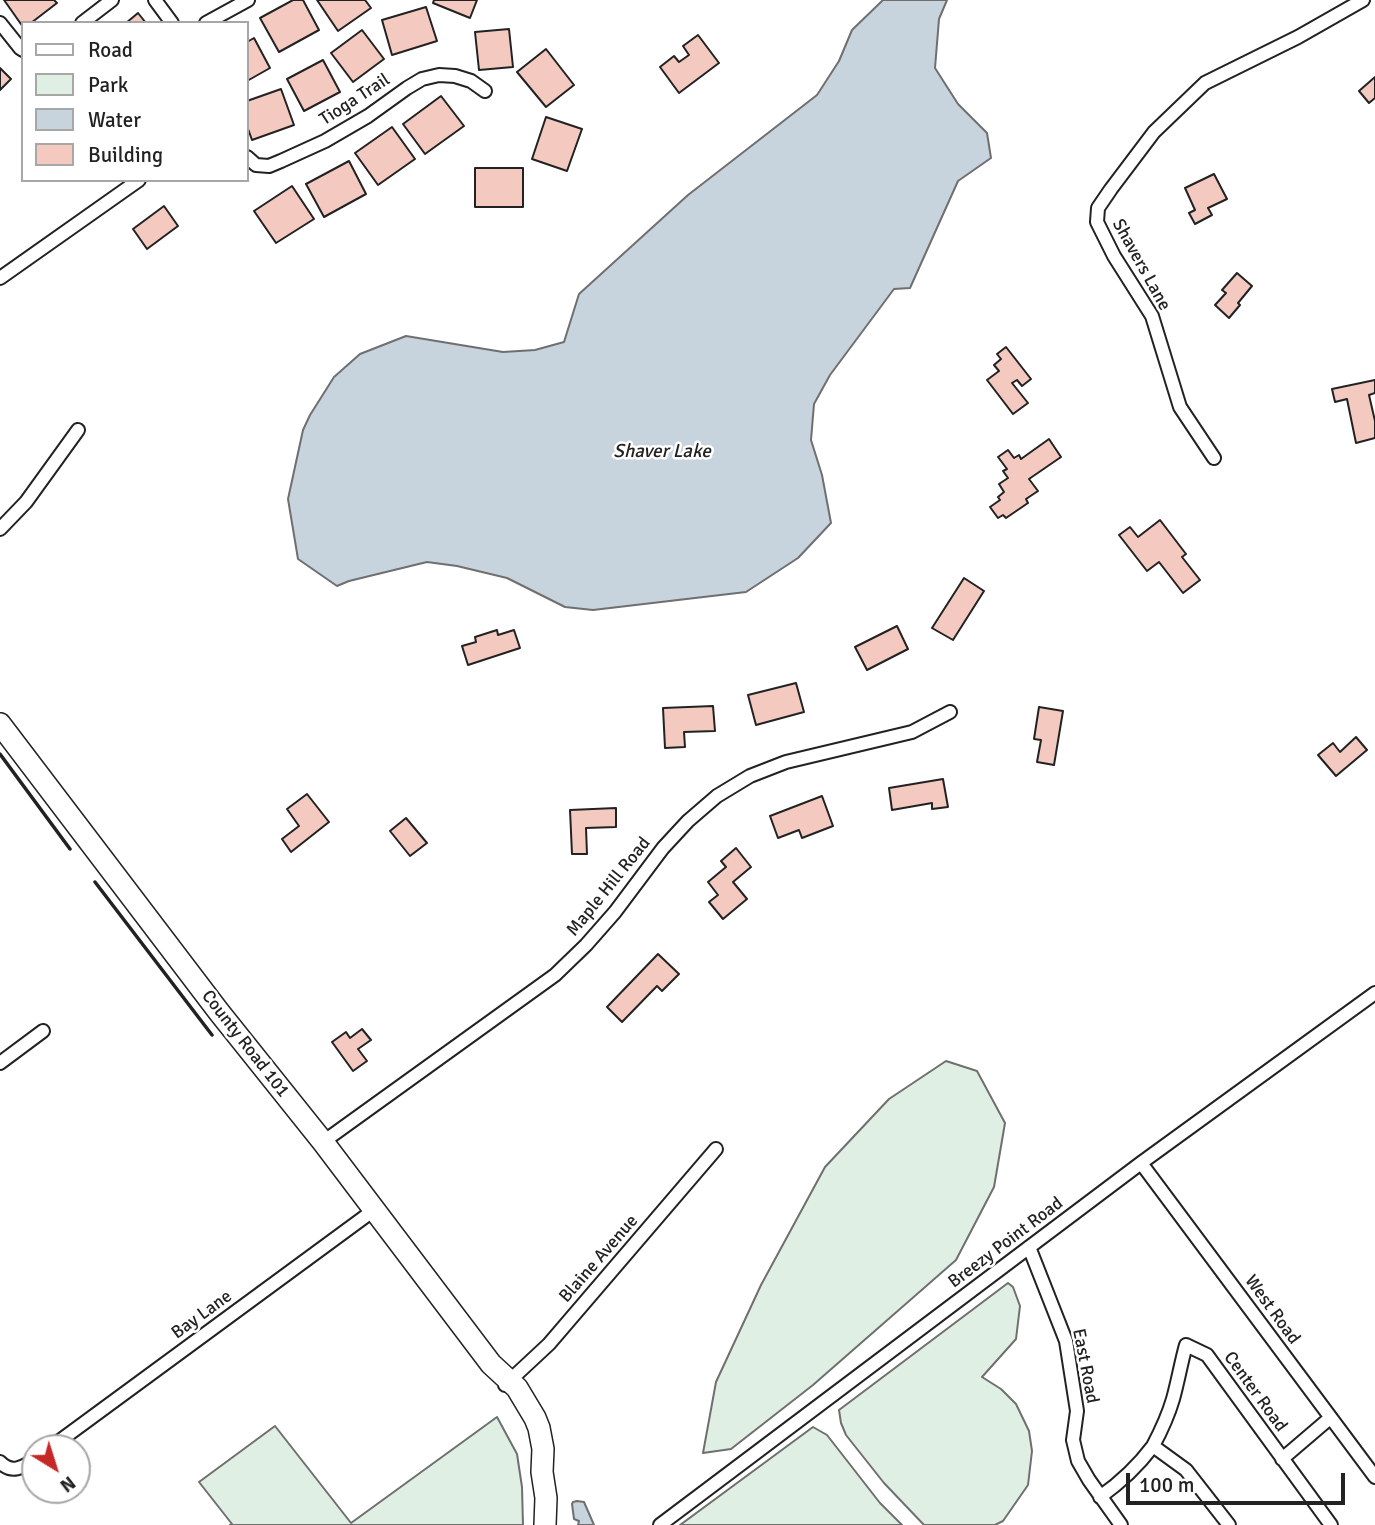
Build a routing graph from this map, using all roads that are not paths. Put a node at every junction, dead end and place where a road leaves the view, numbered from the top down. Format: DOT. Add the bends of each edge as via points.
graph roads {
  1 [pos="113,0"];
  2 [pos="155,0"];
  3 [pos="248,0"];
  4 [pos="1363,0"];
  5 [pos="85,21"];
  6 [pos="171,21"];
  7 [pos="210,21"];
  8 [pos="0,23"];
  9 [pos="21,49"];
  10 [pos="485,91"];
  11 [pos="248,158"];
  12 [pos="136,182"];
  13 [pos="0,278"];
  14 [pos="78,430"];
  15 [pos="1214,458"];
  16 [pos="0,529"];
  17 [pos="950,712"];
  18 [pos="0,724"];
  19 [pos="1375,993"];
  20 [pos="43,1031"];
  21 [pos="0,1063"];
  22 [pos="323,1142"];
  23 [pos="716,1149"];
  24 [pos="1141,1163"];
  25 [pos="374,1210"];
  26 [pos="1029,1247"];
  27 [pos="506,1384"];
  28 [pos="1330,1418"];
  29 [pos="69,1434"];
  30 [pos="1153,1446"];
  31 [pos="1282,1458"];
  32 [pos="0,1462"];
  33 [pos="21,1468"];
  34 [pos="1375,1477"];
  35 [pos="1100,1497"];
  36 [pos="545,1525"];
  37 [pos="660,1525"];
  38 [pos="1121,1525"];
  39 [pos="1229,1525"];
  40 [pos="1331,1525"];
  1 -- 5 [label="street"];
  2 -- 6 [label="street"];
  3 -- 7 [label="street"];
  4 -- 15 [label="street, Shavers Lane" via="1205,83 1154,132 1098,208 1097,222 1108,245 1152,316 1180,407"];
  8 -- 9 [label="street"];
  10 -- 11 [label="street, Tioga Trail" via="455,76 422,79 326,141 269,166 256,165"];
  12 -- 13 [label="street"];
  14 -- 16 [label="street" via="26,502"];
  17 -- 22 [label="street, Maple Hill Road" via="912,732 786,762 717,796 663,848 615,912 555,975"];
  18 -- 22 [label="main road, County Road 101"];
  19 -- 24 [label="street, Breezy Point Road"];
  20 -- 21 [label="street"];
  22 -- 25 [label="main road, County Road 101"];
  23 -- 27 [label="street, Blaine Avenue" via="549,1344"];
  24 -- 26 [label="street, Breezy Point Road"];
  24 -- 28 [label="street, West Road"];
  25 -- 27 [label="main road, County Road 101"];
  25 -- 29 [label="street, Bay Lane"];
  26 -- 35 [label="street, East Road" via="1066,1341 1077,1410 1073,1440 1077,1461"];
  26 -- 37 [label="street, Breezy Point Road"];
  27 -- 36 [label="main road, County Road 101" via="542,1472"];
  28 -- 31 [label="street"];
  28 -- 34 [label="street, West Road"];
  30 -- 31 [label="street, Center Road" via="1173,1398 1186,1345 1207,1355"];
  30 -- 35 [label="street" via="1138,1466"];
  30 -- 39 [label="street" via="1186,1470"];
  31 -- 40 [label="street, Center Road"];
  32 -- 33 [label="street" via="13,1470"];
  35 -- 38 [label="street, East Road"];
}
